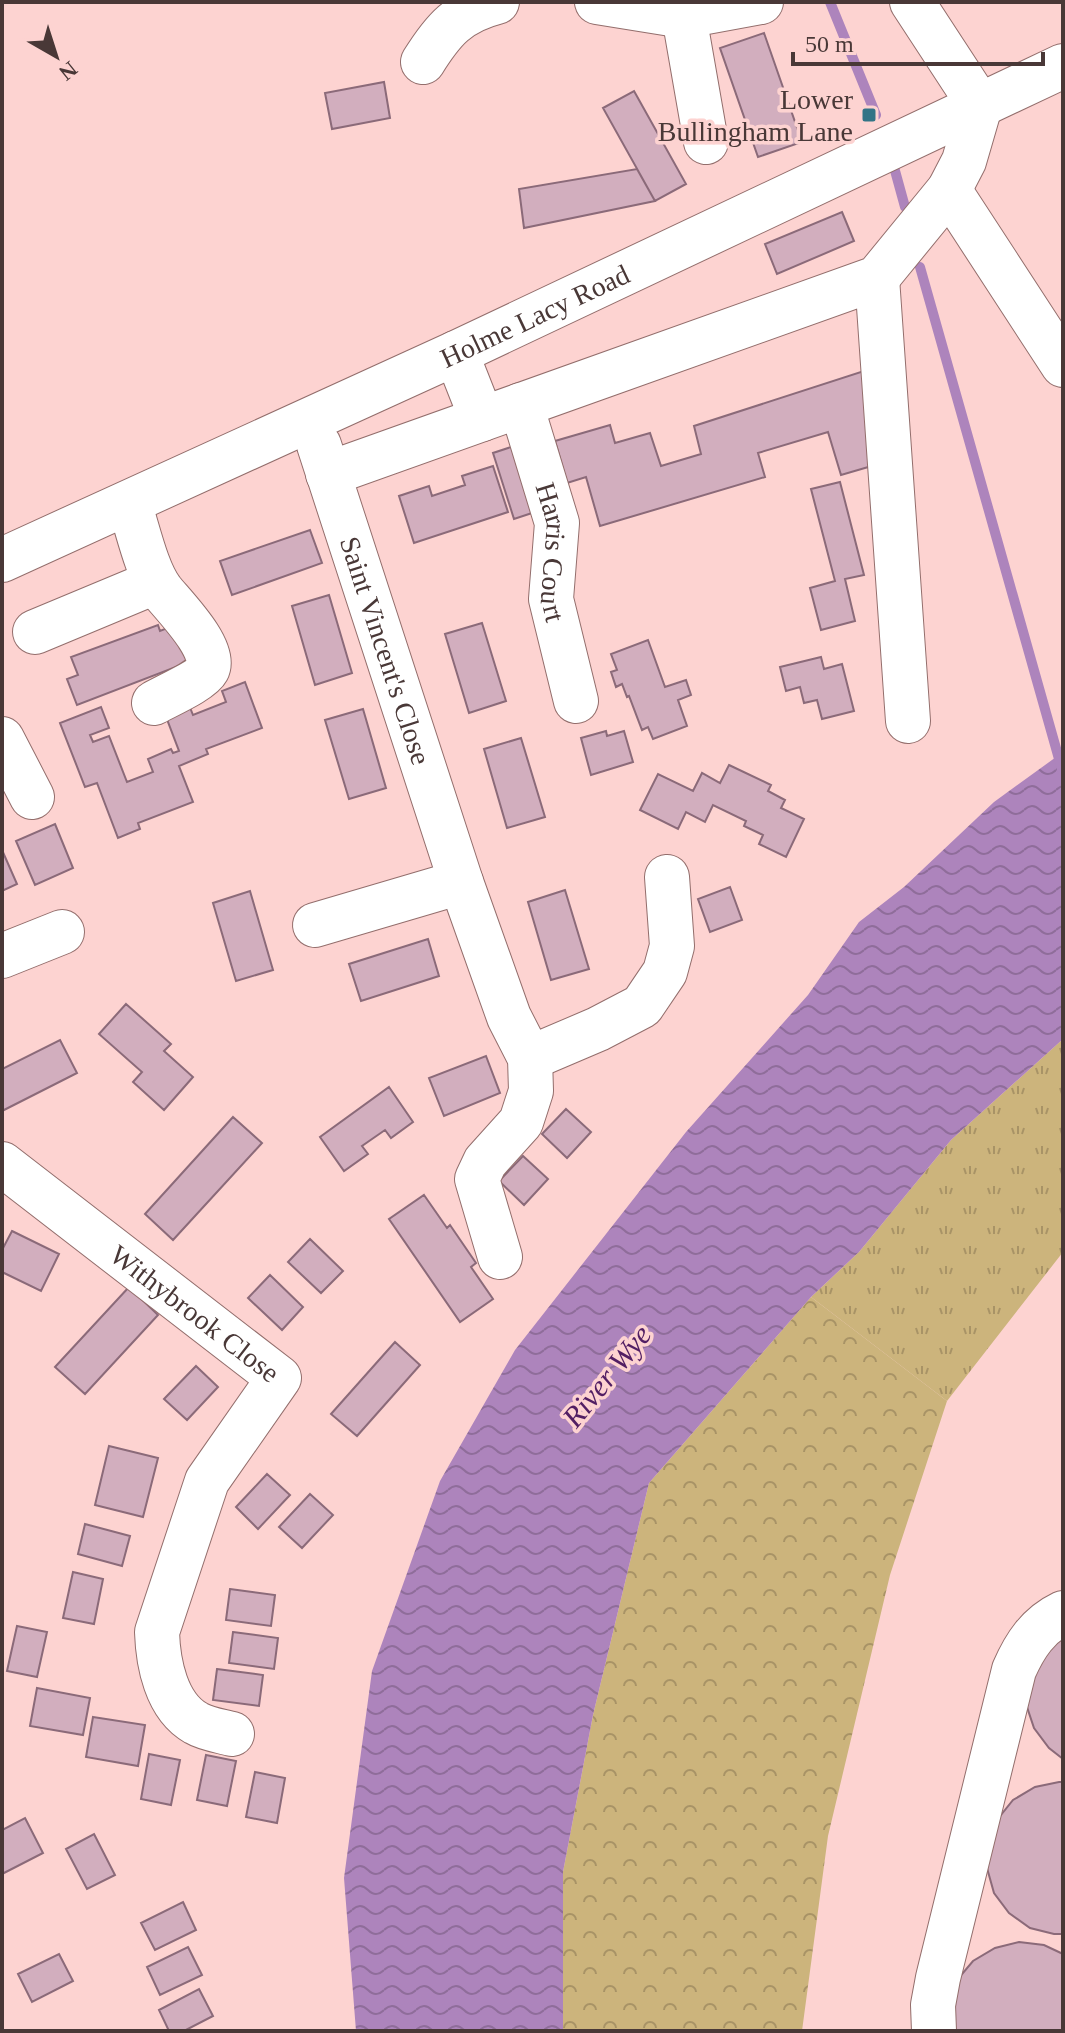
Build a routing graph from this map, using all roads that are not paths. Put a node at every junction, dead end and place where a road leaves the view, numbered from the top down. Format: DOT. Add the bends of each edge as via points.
graph roads {
  1 [pos="497,2"];
  2 [pos="597,2"];
  3 [pos="761,2"];
  4 [pos="912,2"];
  5 [pos="684,16"];
  6 [pos="423,62"];
  7 [pos="1063,66"];
  8 [pos="980,106"];
  9 [pos="706,142"];
  10 [pos="949,190"];
  11 [pos="877,278"];
  12 [pos="456,353"];
  13 [pos="1063,365"];
  14 [pos="501,412"];
  15 [pos="311,420"];
  16 [pos="328,474"];
  17 [pos="129,503"];
  18 [pos="2,560"];
  19 [pos="155,582"];
  20 [pos="35,632"];
  21 [pos="576,701"];
  22 [pos="154,703"];
  23 [pos="908,721"];
  24 [pos="2,739"];
  25 [pos="32,797"];
  26 [pos="667,877"];
  27 [pos="461,882"];
  28 [pos="315,925"];
  29 [pos="62,932"];
  30 [pos="2,956"];
  31 [pos="530,1058"];
  32 [pos="2,1164"];
  33 [pos="500,1257"];
  34 [pos="1063,1613"];
  35 [pos="232,1734"];
  36 [pos="934,2031"];
  1 -- 6 [label="street" via="477,7 443,30"];
  2 -- 5 [label="street"];
  3 -- 5 [label="street"];
  4 -- 8 [label="street"];
  5 -- 9 [label="street"];
  7 -- 8 [label="street, Holme Lacy Road"];
  8 -- 10 [label="street" via="964,161"];
  8 -- 12 [label="street, Holme Lacy Road"];
  10 -- 11 [label="street"];
  10 -- 13 [label="street"];
  11 -- 14 [label="street"];
  11 -- 23 [label="street"];
  12 -- 14 [label="street, Harris Court"];
  12 -- 15 [label="street, Holme Lacy Road"];
  14 -- 16 [label="street"];
  14 -- 21 [label="street, Harris Court" via="557,523 551,599"];
  15 -- 16 [label="street, Saint Vincent's Close"];
  15 -- 17 [label="street, Holme Lacy Road"];
  16 -- 27 [label="street, Saint Vincent's Close"];
  17 -- 18 [label="street, Holme Lacy Road"];
  17 -- 19 [label="street"];
  19 -- 20 [label="street"];
  19 -- 22 [label="street" via="202,641 209,662 195,680"];
  24 -- 25 [label="street"];
  26 -- 31 [label="street" via="672,946 665,972 642,1006"];
  27 -- 28 [label="street"];
  27 -- 31 [label="street, Saint Vincent's Close" via="509,1017"];
  29 -- 30 [label="street"];
  31 -- 33 [label="street, Saint Vincent's Close" via="531,1091 521,1122 485,1162 477,1179"];
  32 -- 35 [label="street, Withybrook Close" via="279,1378 207,1481 157,1632 166,1684 185,1715"];
  34 -- 36 [label="street" via="1034,1634 1014,1670 938,1978"];
}
